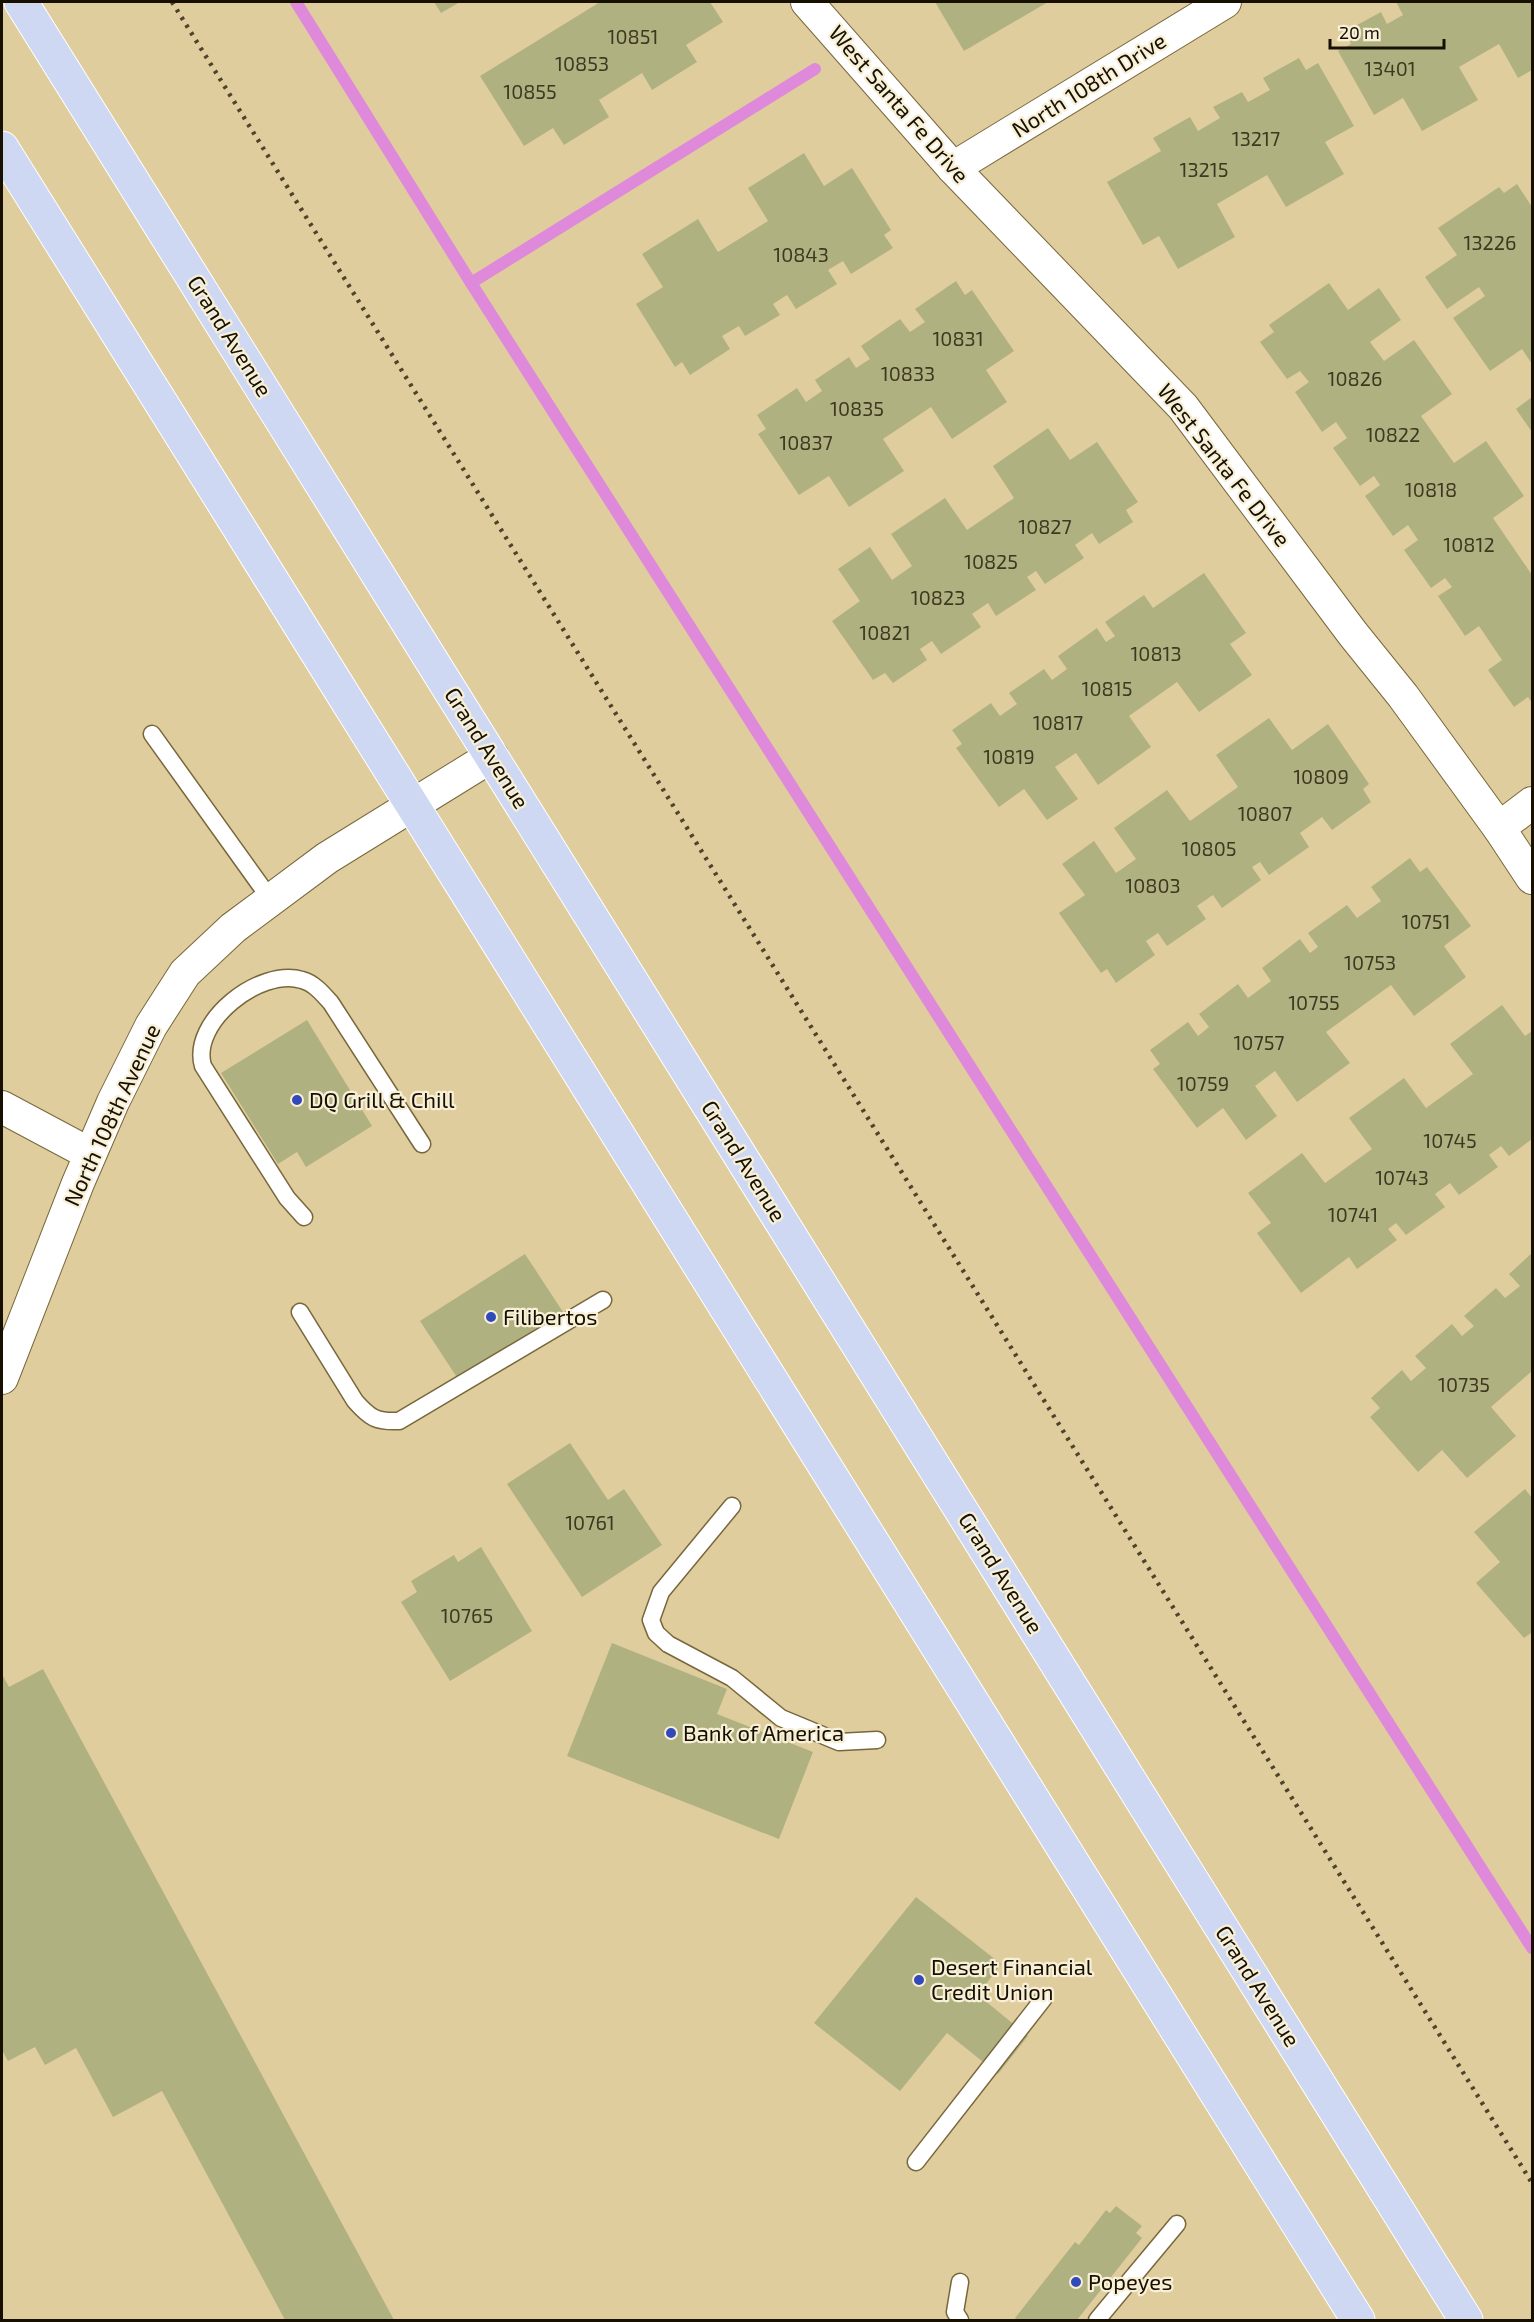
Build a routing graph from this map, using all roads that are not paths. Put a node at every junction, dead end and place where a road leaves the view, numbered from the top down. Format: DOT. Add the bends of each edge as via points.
graph roads {
  1 [pos="21,2"];
  2 [pos="807,2"];
  3 [pos="1225,2"];
  4 [pos="2,148"];
  5 [pos="953,168"];
  6 [pos="152,734"];
  7 [pos="492,756"];
  8 [pos="1533,803"];
  9 [pos="410,805"];
  10 [pos="1499,828"];
  11 [pos="1533,878"];
  12 [pos="271,900"];
  13 [pos="2,1107"];
  14 [pos="422,1144"];
  15 [pos="90,1155"];
  16 [pos="304,1217"];
  17 [pos="603,1300"];
  18 [pos="300,1312"];
  19 [pos="2,1378"];
  20 [pos="732,1506"];
  21 [pos="877,1740"];
  22 [pos="1044,1998"];
  23 [pos="916,2162"];
  24 [pos="1177,2224"];
  25 [pos="960,2282"];
  26 [pos="960,2320"];
  27 [pos="1097,2320"];
  28 [pos="1358,2320"];
  29 [pos="1466,2320"];
  1 -- 7 [label="highway, Grand Avenue"];
  2 -- 5 [label="street, West Santa Fe Drive"];
  3 -- 5 [label="street, North 108th Drive"];
  4 -- 9 [label="highway"];
  5 -- 10 [label="street, West Santa Fe Drive" via="1183,407"];
  6 -- 12 [label="lane"];
  7 -- 9 [label="street, North 108th Avenue"];
  7 -- 29 [label="highway, Grand Avenue"];
  8 -- 10 [label="street"];
  9 -- 12 [label="street, North 108th Avenue" via="327,858"];
  9 -- 28 [label="highway"];
  10 -- 11 [label="street, West Santa Fe Drive"];
  12 -- 15 [label="street, North 108th Avenue" via="233,928 185,973 151,1026"];
  13 -- 15 [label="street"];
  14 -- 16 [label="lane" via="322,992 304,980 286,977 265,981 248,990 212,1023 200,1055 203,1066 287,1198"];
  15 -- 19 [label="street, North 108th Avenue"];
  17 -- 18 [label="lane" via="399,1421 374,1419 364,1411"];
  20 -- 21 [label="lane" via="662,1592 651,1620 657,1633 668,1644 732,1678 781,1718 839,1742"];
  22 -- 23 [label="lane"];
  24 -- 27 [label="lane"];
  25 -- 26 [label="lane" via="955,2312"];
}
